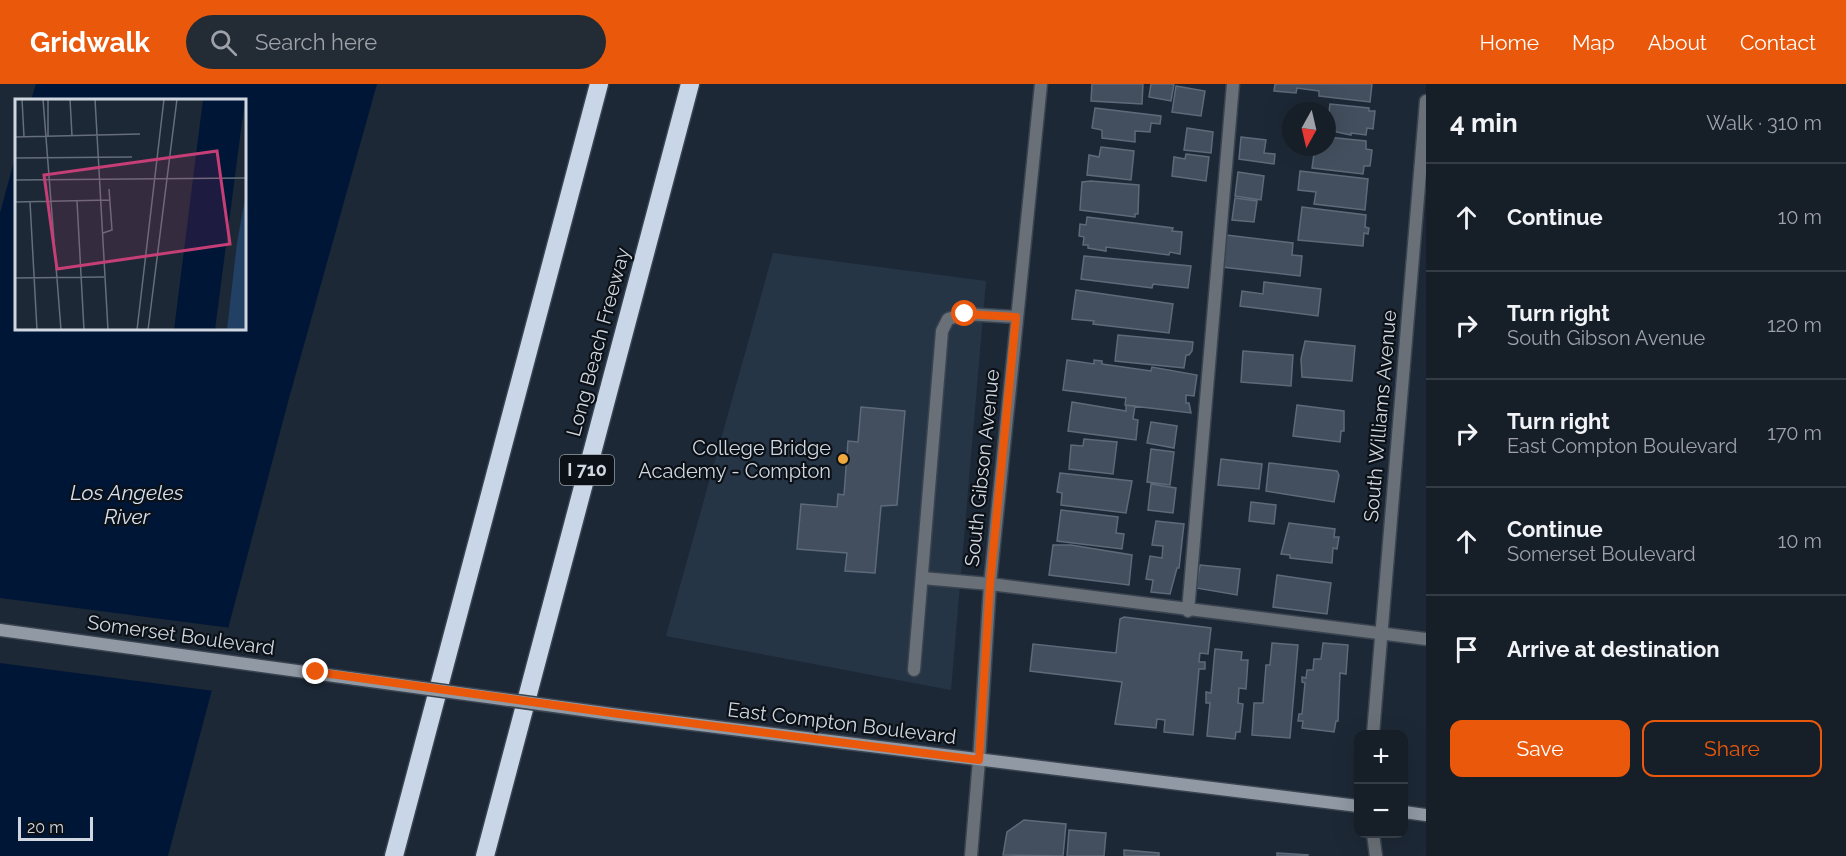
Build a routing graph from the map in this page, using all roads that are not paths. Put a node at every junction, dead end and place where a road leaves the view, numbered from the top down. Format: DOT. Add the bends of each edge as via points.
graph roads {
  1 [pos="599,84"];
  2 [pos="690,84"];
  3 [pos="1041,84"];
  4 [pos="1233,84"];
  5 [pos="1426,101"];
  6 [pos="1016,317"];
  7 [pos="922,578"];
  8 [pos="990,584"];
  9 [pos="1188,611"];
  10 [pos="0,630"];
  11 [pos="1381,634"];
  12 [pos="1426,639"];
  13 [pos="914,670"];
  14 [pos="356,678"];
  15 [pos="1373,730"];
  16 [pos="979,760"];
  17 [pos="1354,805"];
  18 [pos="1408,813"];
  19 [pos="1426,815"];
  20 [pos="1374,838"];
  21 [pos="394,856"];
  22 [pos="485,856"];
  23 [pos="971,856"];
  24 [pos="1376,856"];
  1 -- 21 [label="highway"];
  2 -- 22 [label="highway, Long Beach Freeway / I 710"];
  3 -- 6 [label="street, South Gibson Avenue"];
  4 -- 9 [label="street"];
  5 -- 11 [label="street, South Williams Avenue"];
  6 -- 7 [label="street" via="965,314 948,319 942,331"];
  6 -- 8 [label="street, South Gibson Avenue"];
  7 -- 8 [label="street"];
  7 -- 13 [label="street"];
  8 -- 9 [label="street"];
  8 -- 16 [label="street, South Gibson Avenue"];
  9 -- 11 [label="street"];
  10 -- 14 [label="main road, Somerset Boulevard"];
  11 -- 12 [label="street"];
  11 -- 15 [label="street, South Williams Avenue"];
  14 -- 16 [label="main road, East Compton Boulevard, bridge"];
  16 -- 17 [label="main road, East Compton Boulevard"];
  16 -- 23 [label="street, South Gibson Avenue"];
  18 -- 19 [label="main road"];
  20 -- 24 [label="street"];
}
